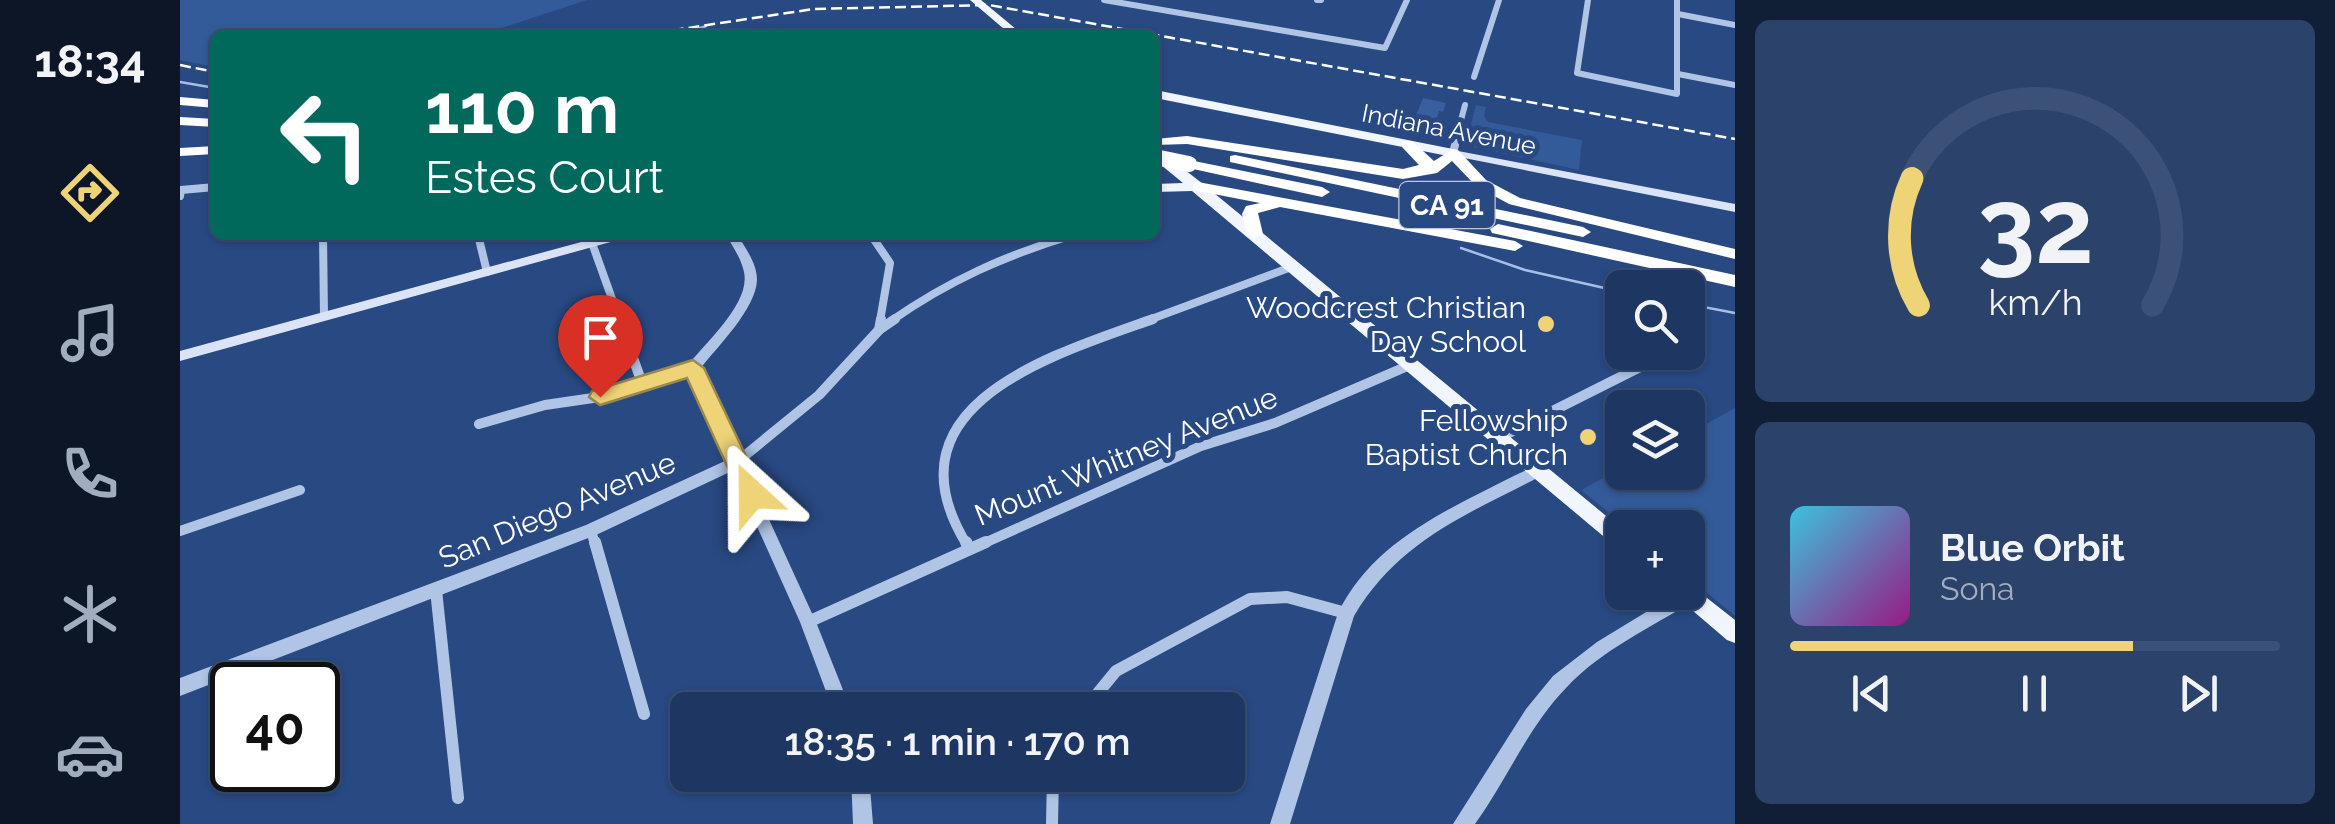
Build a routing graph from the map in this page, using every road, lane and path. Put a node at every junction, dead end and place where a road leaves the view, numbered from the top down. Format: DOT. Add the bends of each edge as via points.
graph roads {
  1 [pos="958,0"];
  2 [pos="974,0"];
  3 [pos="1104,0"];
  4 [pos="1407,0"];
  5 [pos="1499,0"];
  6 [pos="1588,0"];
  7 [pos="1678,0"];
  8 [pos="1678,14"];
  9 [pos="1735,25"];
  10 [pos="994,30"];
  11 [pos="1012,30"];
  12 [pos="1678,74"];
  13 [pos="1474,77"];
  14 [pos="1735,85"];
  15 [pos="1160,95"];
  16 [pos="180,102"];
  17 [pos="210,104"];
  18 [pos="1465,105"];
  19 [pos="180,122"];
  20 [pos="210,123"];
  21 [pos="180,132"];
  22 [pos="210,133"];
  23 [pos="1407,144"];
  24 [pos="1160,149"];
  25 [pos="210,150"];
  26 [pos="1160,151"];
  27 [pos="180,152"];
  28 [pos="1160,152"];
  29 [pos="1454,153"];
  30 [pos="1160,154"];
  31 [pos="1417,174"];
  32 [pos="210,187"];
  33 [pos="1198,187"];
  34 [pos="1160,188"];
  35 [pos="180,193"];
  36 [pos="1735,208"];
  37 [pos="1308,209"];
  38 [pos="1255,234"];
  39 [pos="323,240"];
  40 [pos="479,240"];
  41 [pos="603,240"];
  42 [pos="735,240"];
  43 [pos="875,240"];
  44 [pos="1056,240"];
  45 [pos="592,243"];
  46 [pos="1735,254"];
  47 [pos="1294,266"];
  48 [pos="487,272"];
  49 [pos="1733,275"];
  50 [pos="324,316"];
  51 [pos="879,330"];
  52 [pos="180,356"];
  53 [pos="1410,365"];
  54 [pos="693,368"];
  55 [pos="1634,370"];
  56 [pos="642,383"];
  57 [pos="479,424"];
  58 [pos="1498,438"];
  59 [pos="737,462"];
  60 [pos="1538,471"];
  61 [pos="300,490"];
  62 [pos="1605,526"];
  63 [pos="590,530"];
  64 [pos="180,531"];
  65 [pos="969,548"];
  66 [pos="436,590"];
  67 [pos="1705,609"];
  68 [pos="1663,610"];
  69 [pos="1346,613"];
  70 [pos="808,622"];
  71 [pos="1735,633"];
  72 [pos="180,688"];
  73 [pos="835,692"];
  74 [pos="1098,692"];
  75 [pos="644,714"];
  76 [pos="861,792"];
  77 [pos="1053,792"];
  78 [pos="458,798"];
  79 [pos="863,824"];
  80 [pos="1052,824"];
  81 [pos="1280,824"];
  82 [pos="1463,824"];
  1 -- 10 [label="main road"];
  2 -- 11 [label="main road"];
  3 -- 4 [label="street" via="1386,48"];
  5 -- 13 [label="street"];
  6 -- 12 [label="street" via="1577,73 1677,94"];
  7 -- 8 [label="street"];
  8 -- 9 [label="street"];
  8 -- 12 [label="street"];
  12 -- 14 [label="street"];
  15 -- 23 [label="main road, Indiana Avenue"];
  16 -- 17 [label="highway"];
  18 -- 29 [label="street"];
  19 -- 20 [label="highway"];
  21 -- 22 [label="highway"];
  23 -- 29 [label="main road, Indiana Avenue"];
  23 -- 31 [label="highway" via="1426,160"];
  24 -- 31 [label="highway" via="1188,140"];
  25 -- 27 [label="highway"];
  26 -- 49 [label="highway, CA 91"];
  28 -- 49 [label="highway, CA 91, bridge" via="1189,164"];
  29 -- 31 [label="highway" via="1442,166"];
  29 -- 36 [label="main road, Indiana Avenue"];
  29 -- 46 [label="highway" via="1482,184 1515,201"];
  30 -- 33 [label="main road"];
  32 -- 35 [label="street"];
  33 -- 34 [label="main road"];
  33 -- 37 [label="highway"];
  33 -- 38 [label="main road"];
  37 -- 38 [label="highway" via="1258,206 1250,214"];
  37 -- 49 [label="highway" via="1632,268"];
  38 -- 47 [label="main road"];
  39 -- 50 [label="street"];
  40 -- 48 [label="street"];
  41 -- 45 [label="main road"];
  42 -- 54 [label="street" via="752,282 746,300"];
  43 -- 51 [label="street" via="890,262"];
  44 -- 51 [label="street, San Diego Avenue" via="934,291"];
  45 -- 48 [label="main road"];
  45 -- 56 [label="street"];
  47 -- 53 [label="main road"];
  47 -- 65 [label="street" via="1044,360 977,404 943,462 948,512"];
  48 -- 50 [label="main road"];
  50 -- 52 [label="main road"];
  51 -- 59 [label="street, San Diego Avenue" via="819,396"];
  53 -- 58 [label="main road"];
  53 -- 65 [label="street, Mount Whitney Avenue"];
  54 -- 56 [label="street"];
  54 -- 59 [label="street"];
  55 -- 58 [label="street"];
  56 -- 57 [label="street"];
  58 -- 60 [label="main road"];
  59 -- 63 [label="street, San Diego Avenue"];
  59 -- 70 [label="street"];
  60 -- 62 [label="main road"];
  60 -- 69 [label="street" via="1402,545 1380,562"];
  61 -- 64 [label="street"];
  63 -- 66 [label="street, San Diego Avenue"];
  63 -- 75 [label="street"];
  65 -- 70 [label="street, Mount Whitney Avenue"];
  66 -- 72 [label="street, San Diego Avenue"];
  66 -- 78 [label="street"];
  67 -- 71 [label="main road"];
  68 -- 82 [label="street" via="1561,679"];
  69 -- 74 [label="street" via="1300,597 1250,599 1116,670"];
  69 -- 81 [label="street"];
  70 -- 73 [label="street"];
  76 -- 79 [label="street"];
  77 -- 80 [label="street"];
}
